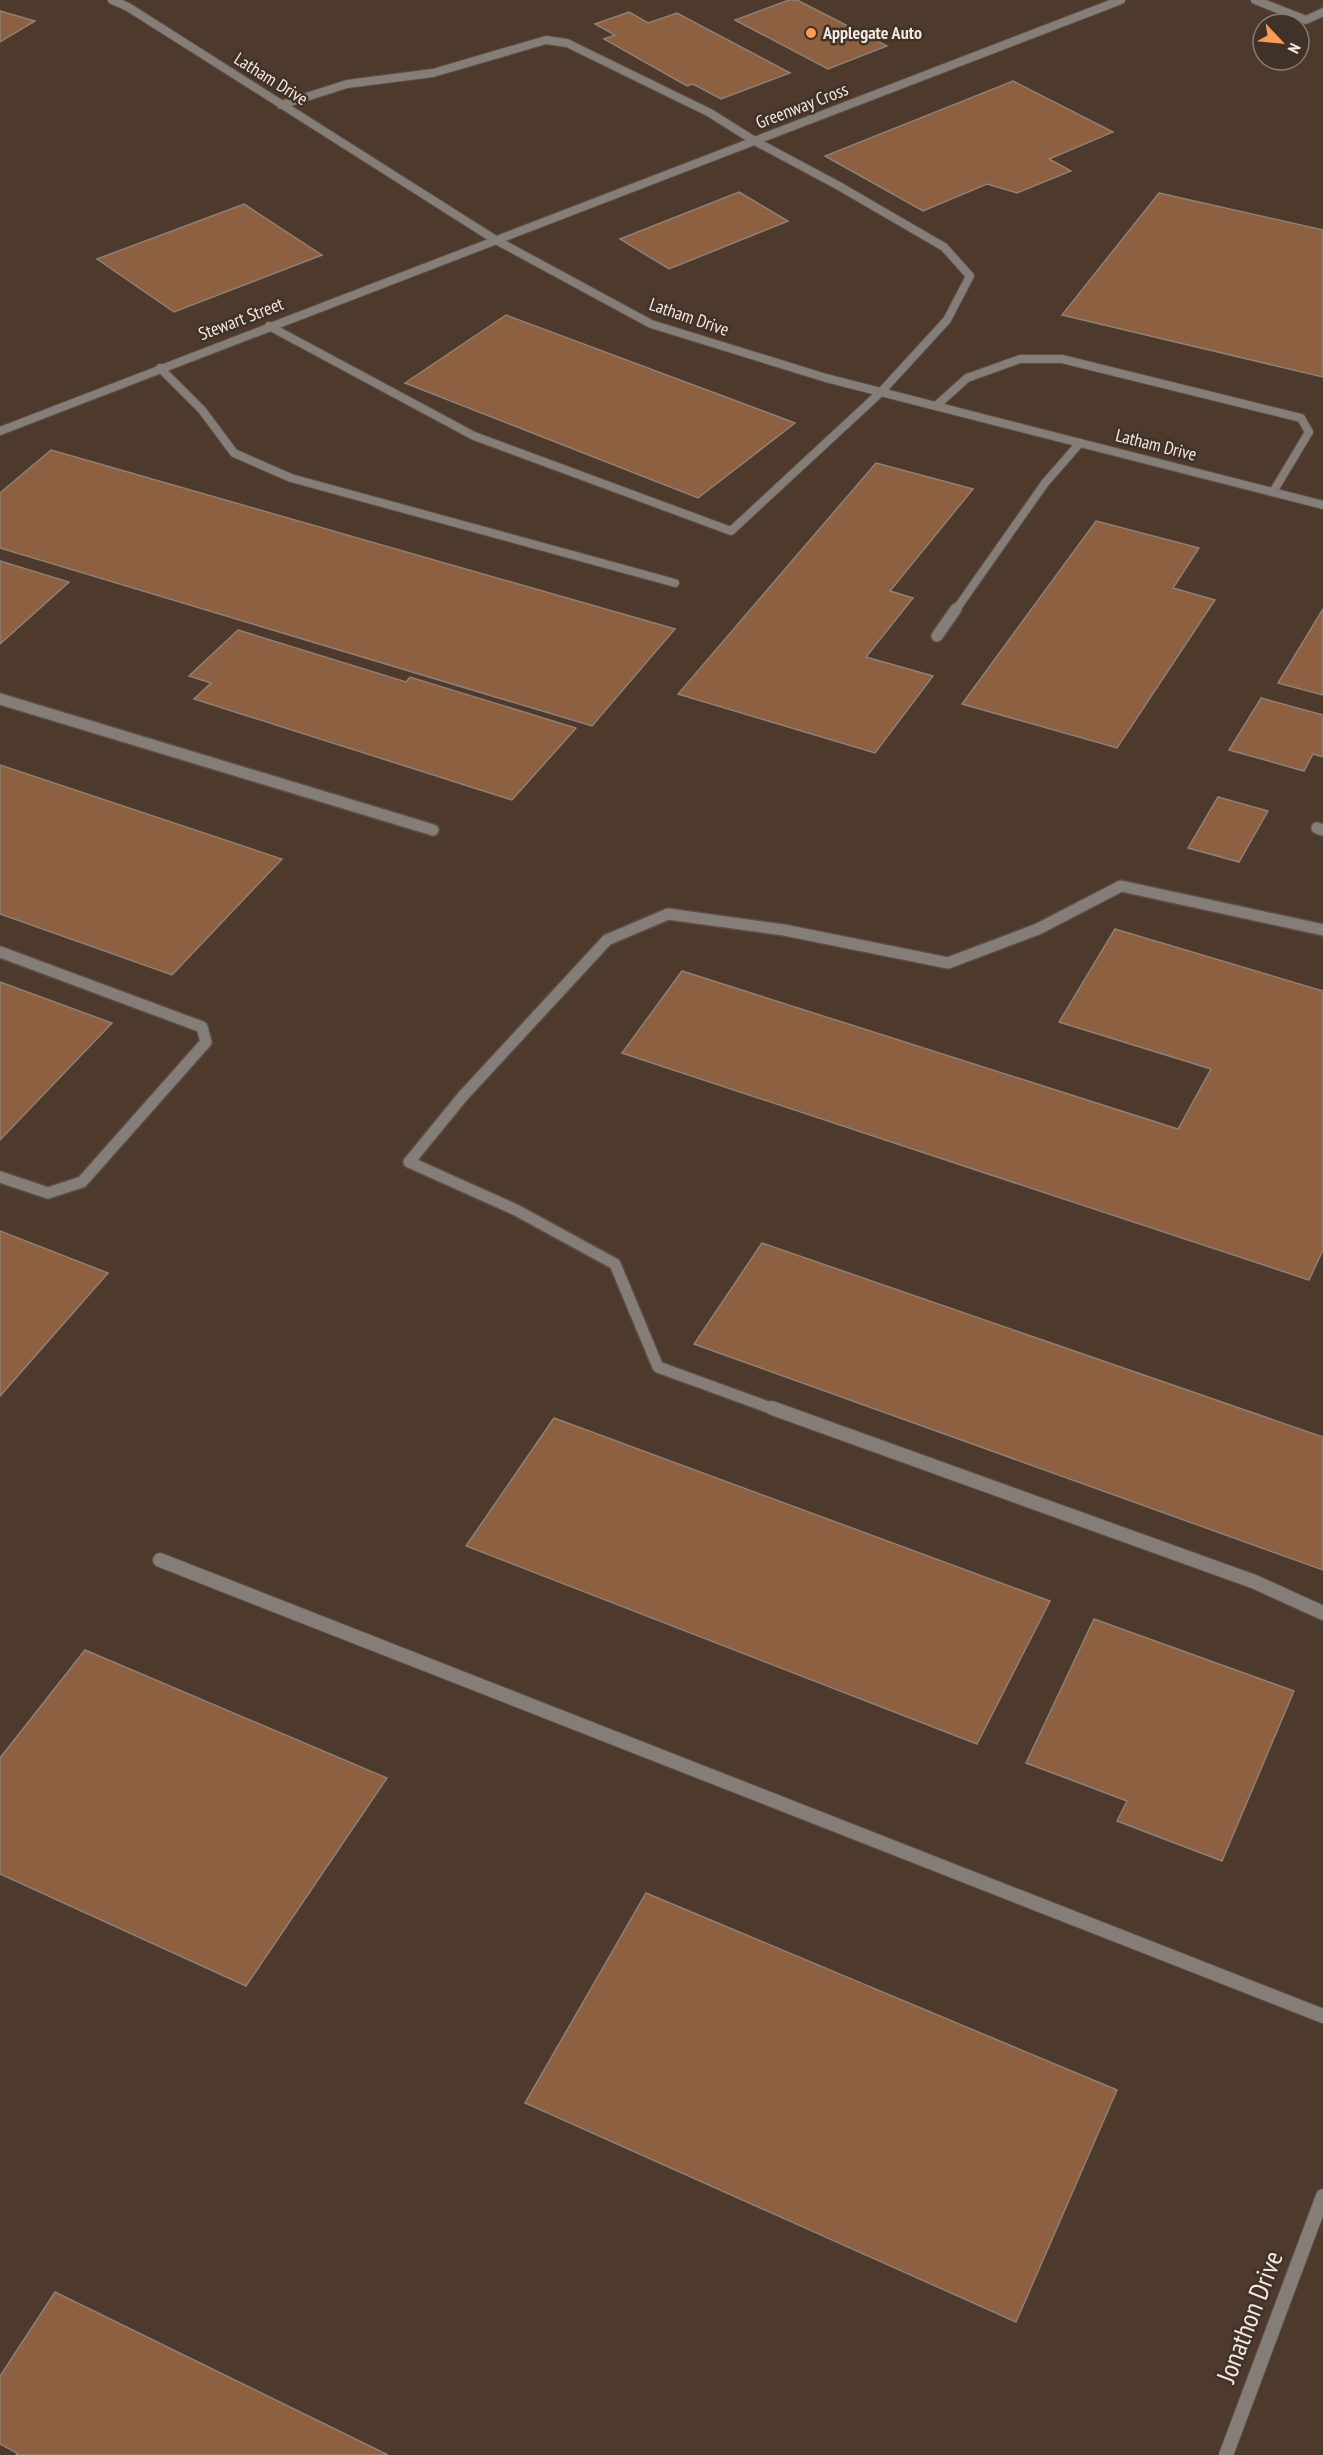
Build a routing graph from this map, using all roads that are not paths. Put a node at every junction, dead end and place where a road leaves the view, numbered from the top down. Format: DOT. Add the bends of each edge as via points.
graph roads {
  1 [pos="112,0"];
  2 [pos="1121,0"];
  3 [pos="1255,0"];
  4 [pos="1286,12"];
  5 [pos="1311,22"];
  6 [pos="1314,23"];
  7 [pos="281,105"];
  8 [pos="753,140"];
  9 [pos="495,239"];
  10 [pos="269,326"];
  11 [pos="160,368"];
  12 [pos="881,392"];
  13 [pos="936,406"];
  14 [pos="0,431"];
  15 [pos="1080,443"];
  16 [pos="1273,492"];
  17 [pos="1323,505"];
  18 [pos="675,583"];
  19 [pos="937,636"];
  20 [pos="0,699"];
  21 [pos="433,830"];
  22 [pos="1323,930"];
  23 [pos="0,952"];
  24 [pos="0,1177"];
  25 [pos="160,1560"];
  26 [pos="1323,1613"];
  27 [pos="1323,2016"];
  28 [pos="1323,2196"];
  29 [pos="1226,2455"];
  1 -- 7 [label="street, Latham Drive"];
  2 -- 8 [label="street, Greenway Cross"];
  3 -- 4 [label="street"];
  5 -- 6 [label="street"];
  7 -- 8 [label="street" via="347,84 433,73 546,40 567,43 710,114"];
  7 -- 9 [label="street, Latham Drive"];
  8 -- 9 [label="street, Greenway Cross"];
  8 -- 12 [label="street" via="944,247 970,276 947,320"];
  9 -- 10 [label="street, Stewart Street"];
  9 -- 12 [label="street, Latham Drive" via="651,324"];
  10 -- 11 [label="street, Stewart Street"];
  10 -- 12 [label="street" via="474,436 731,531"];
  11 -- 14 [label="street, Stewart Street"];
  11 -- 18 [label="street" via="202,410 234,453 291,478"];
  12 -- 13 [label="street, Latham Drive"];
  13 -- 15 [label="street, Latham Drive"];
  13 -- 16 [label="street" via="966,378 1020,359 1062,359 1301,418 1309,432"];
  15 -- 16 [label="street, Latham Drive"];
  15 -- 19 [label="street" via="1045,483"];
  16 -- 17 [label="street, Latham Drive"];
  20 -- 21 [label="street"];
  22 -- 26 [label="street" via="1121,886 1038,929 948,963 784,930 668,914 607,940 462,1096 409,1162 516,1210 615,1264 658,1367 1255,1582"];
  23 -- 24 [label="street" via="202,1027 206,1042 82,1182 48,1193"];
  25 -- 27 [label="street"];
  28 -- 29 [label="street, Jonathon Drive"];
}
